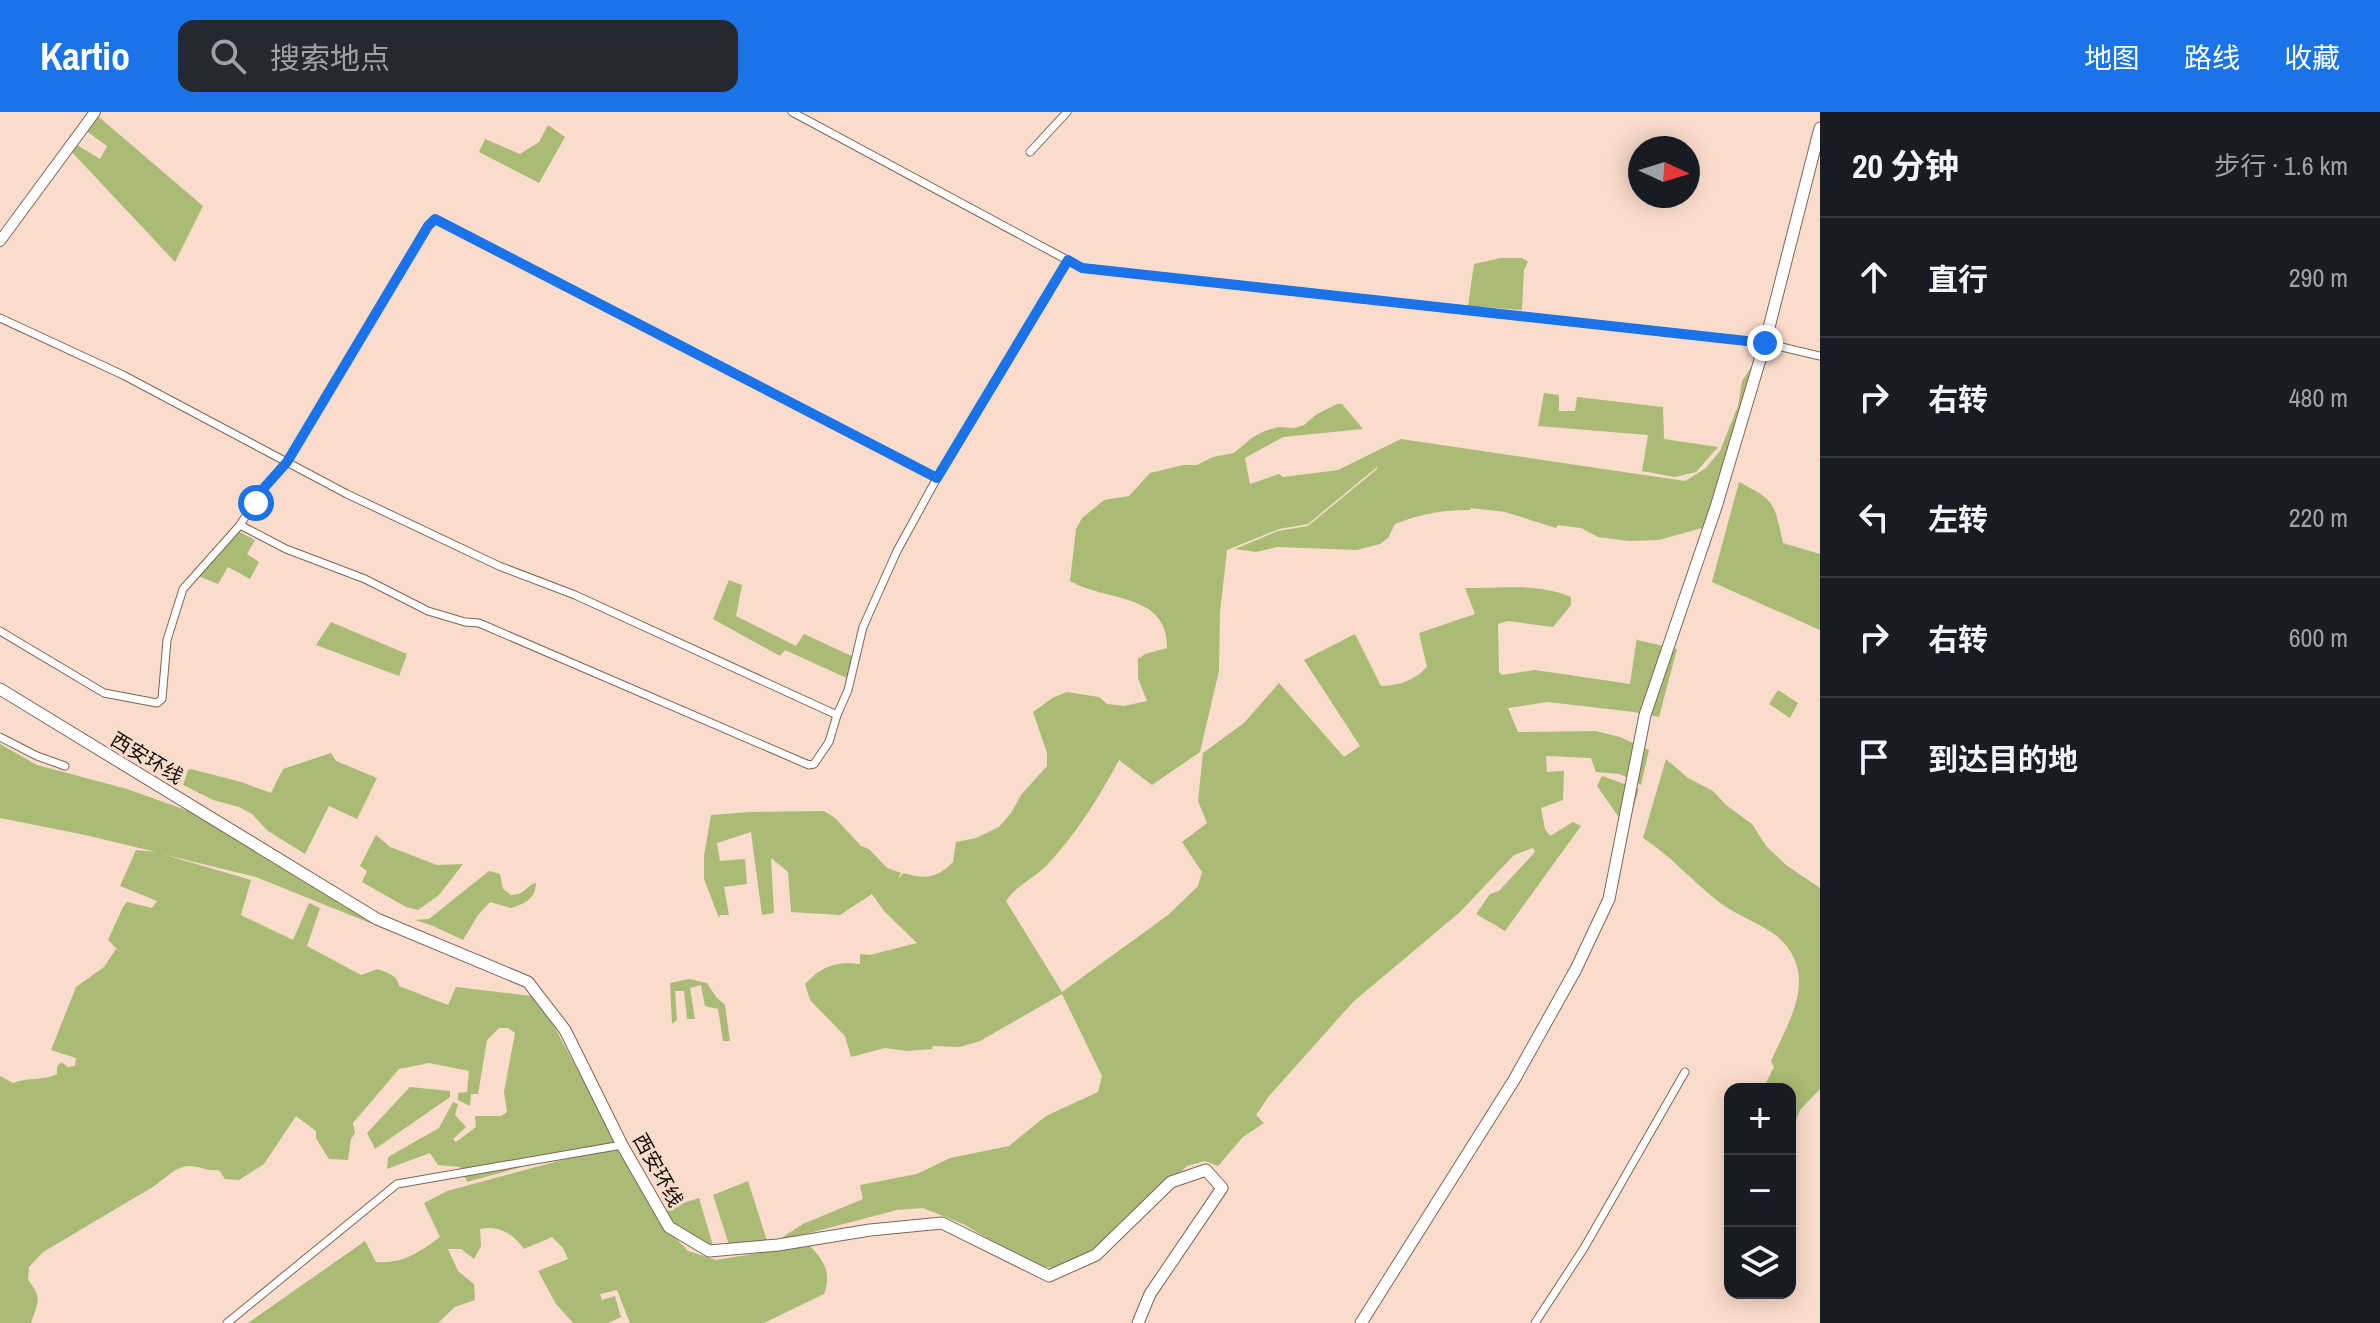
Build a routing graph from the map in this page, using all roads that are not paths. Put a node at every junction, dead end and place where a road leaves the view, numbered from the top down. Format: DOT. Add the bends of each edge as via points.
graph roads {
  1 [pos="95,112"];
  2 [pos="792,112"];
  3 [pos="1067,112"];
  4 [pos="1820,128"];
  5 [pos="1030,152"];
  6 [pos="0,241"];
  7 [pos="1068,260"];
  8 [pos="0,318"];
  9 [pos="1765,343"];
  10 [pos="1820,356"];
  11 [pos="287,462"];
  12 [pos="937,478"];
  13 [pos="240,525"];
  14 [pos="0,631"];
  15 [pos="0,689"];
  16 [pos="837,715"];
  17 [pos="0,737"];
  18 [pos="65,766"];
  19 [pos="1685,1072"];
  20 [pos="622,1145"];
  21 [pos="227,1323"];
  22 [pos="1138,1323"];
  23 [pos="1361,1323"];
  24 [pos="1535,1323"];
  1 -- 6 [label="street"];
  2 -- 7 [label="street"];
  3 -- 5 [label="street"];
  4 -- 9 [label="main road"];
  7 -- 9 [label="street" via="1082,268"];
  7 -- 12 [label="street"];
  8 -- 11 [label="street" via="123,375"];
  9 -- 10 [label="street"];
  9 -- 23 [label="main road" via="1645,715 1609,899 1514,1080"];
  11 -- 12 [label="street" via="435,219"];
  11 -- 13 [label="street"];
  11 -- 16 [label="street" via="499,566 575,595"];
  12 -- 16 [label="street" via="863,627"];
  13 -- 14 [label="street" via="183,589 167,640 162,699 157,703 104,693"];
  13 -- 16 [label="street" via="428,611 479,623 809,765 829,742"];
  15 -- 20 [label="main road, 西安环线" via="377,919 528,982 565,1030"];
  17 -- 18 [label="street"];
  19 -- 24 [label="street"];
  20 -- 21 [label="street" via="397,1184"];
  20 -- 22 [label="main road, 西安环线" via="669,1227 709,1251 942,1223 1049,1276 1096,1255 1171,1182 1206,1170 1222,1188 1150,1294"];
}
